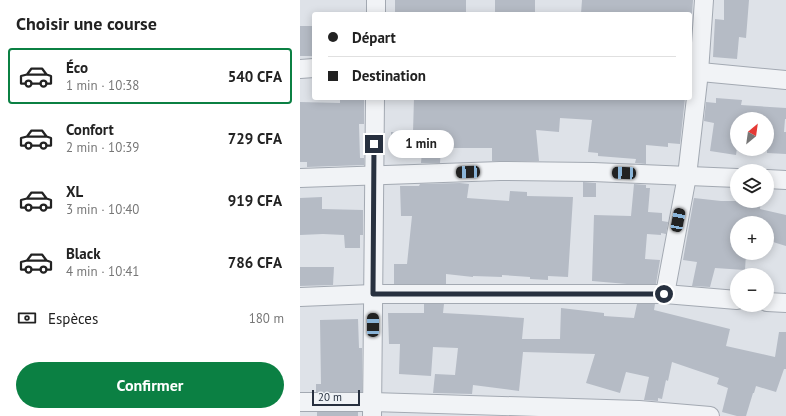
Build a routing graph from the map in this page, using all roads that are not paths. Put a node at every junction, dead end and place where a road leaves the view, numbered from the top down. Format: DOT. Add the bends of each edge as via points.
graph roads {
  1 [pos="376,0"];
  2 [pos="704,0"];
  3 [pos="376,12"];
  4 [pos="312,68"];
  5 [pos="300,69"];
  6 [pos="694,72"];
  7 [pos="786,80"];
  8 [pos="375,100"];
  9 [pos="374,175"];
  10 [pos="687,176"];
  11 [pos="300,178"];
  12 [pos="730,178"];
  13 [pos="774,179"];
  14 [pos="786,180"];
  15 [pos="373,294"];
  16 [pos="664,294"];
  17 [pos="300,297"];
  18 [pos="730,299"];
  19 [pos="774,302"];
  20 [pos="786,303"];
  21 [pos="300,402"];
  22 [pos="372,409"];
  23 [pos="710,416"];
  1 -- 3 [label="street"];
  2 -- 6 [label="street"];
  4 -- 5 [label="street"];
  6 -- 7 [label="street"];
  6 -- 10 [label="street"];
  8 -- 9 [label="street"];
  9 -- 10 [label="street" via="500,170"];
  9 -- 11 [label="street"];
  9 -- 15 [label="street"];
  10 -- 12 [label="street"];
  10 -- 16 [label="street"];
  13 -- 14 [label="street"];
  15 -- 16 [label="street"];
  15 -- 17 [label="street"];
  15 -- 22 [label="street"];
  16 -- 18 [label="street"];
  19 -- 20 [label="street"];
  21 -- 22 [label="street"];
  22 -- 23 [label="street" via="639,410"];
}
